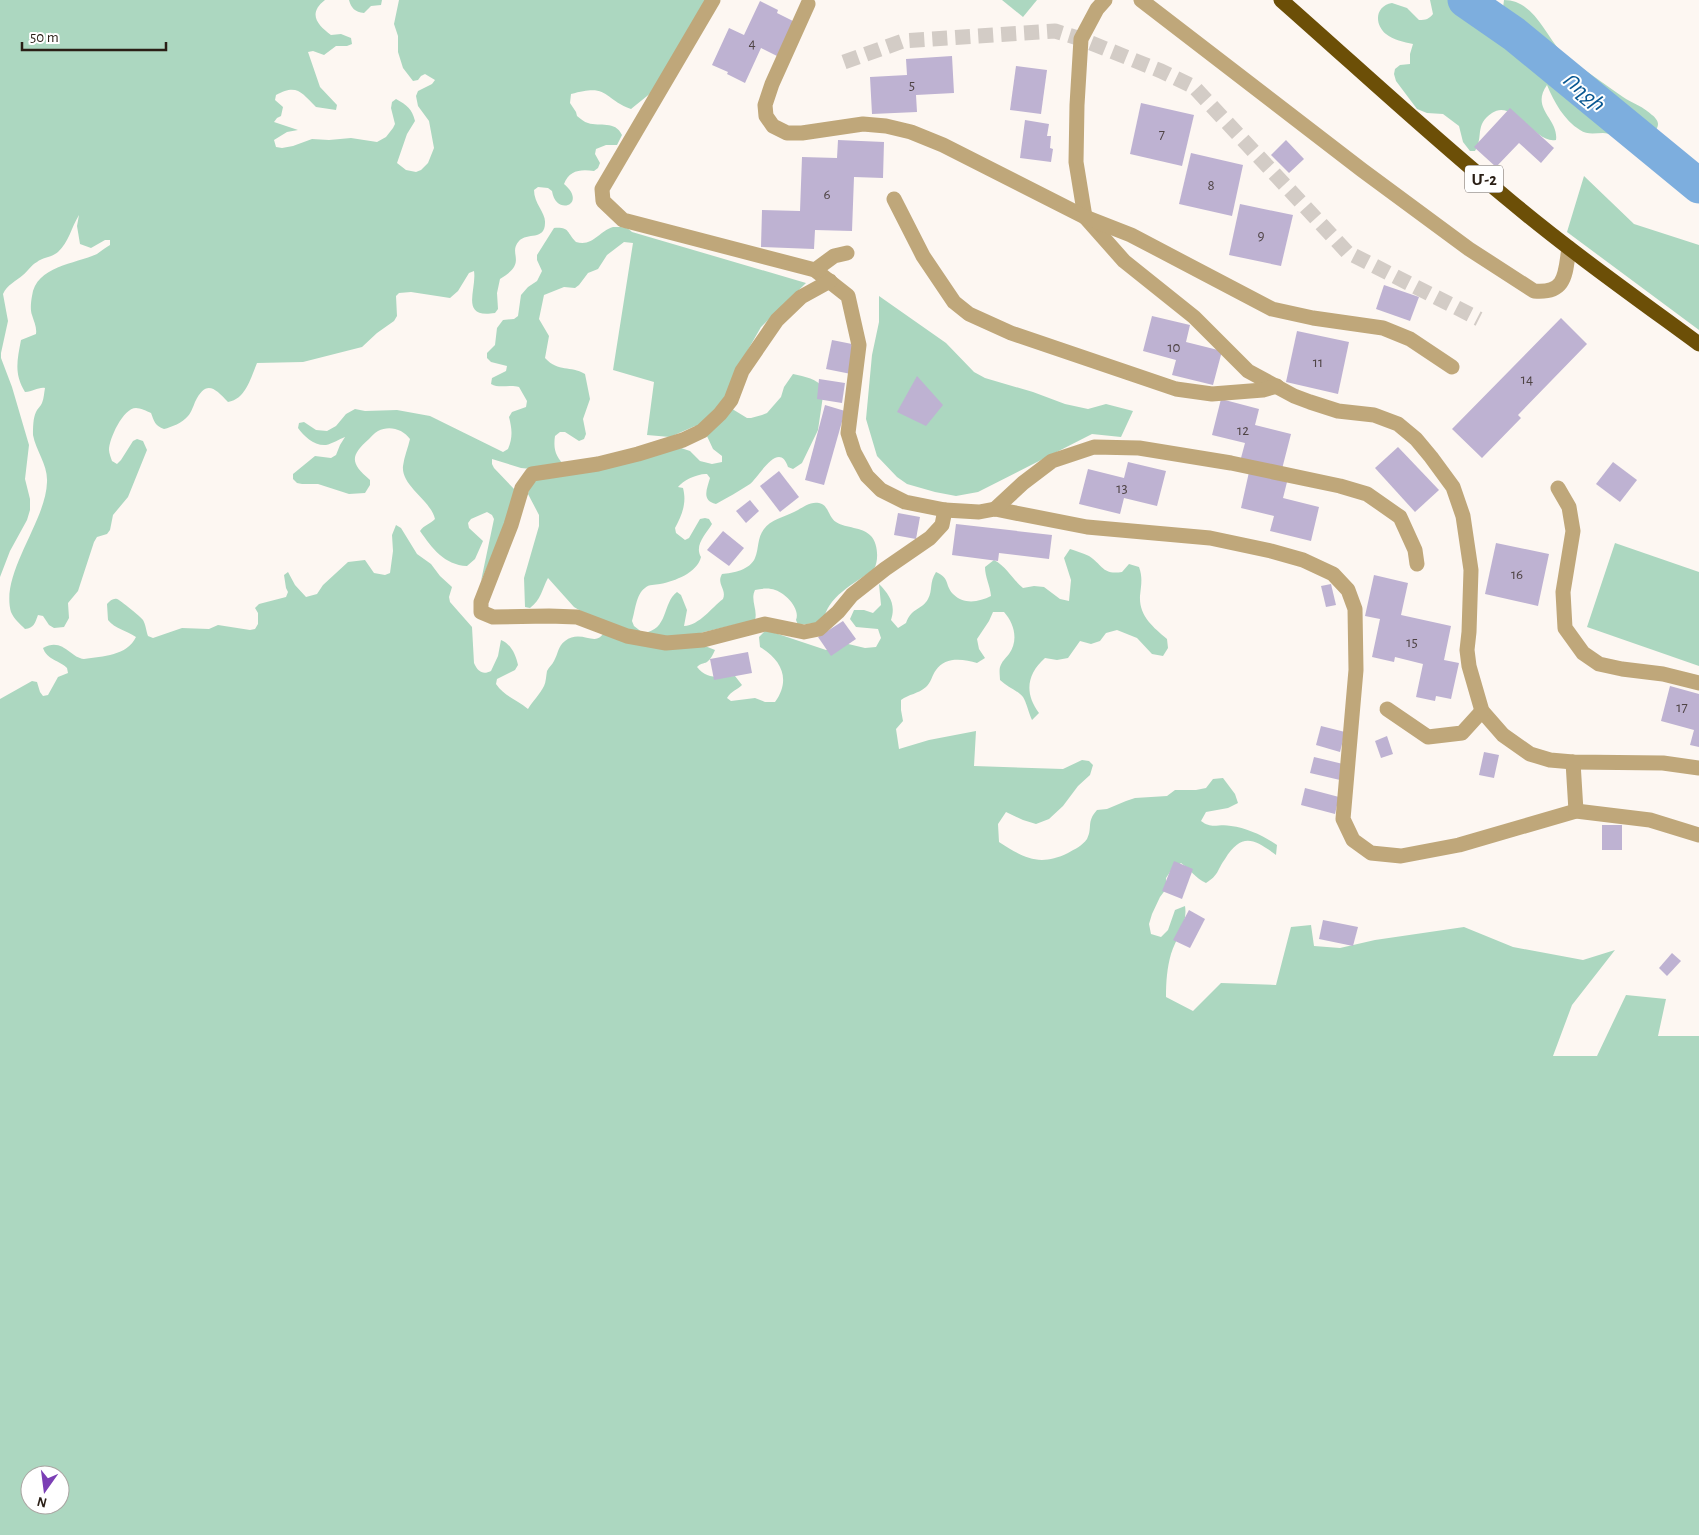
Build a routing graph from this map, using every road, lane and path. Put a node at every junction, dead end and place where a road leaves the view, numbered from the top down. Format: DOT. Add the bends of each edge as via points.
graph roads {
  1 [pos="713,0"];
  2 [pos="1105,0"];
  3 [pos="1141,0"];
  4 [pos="1281,0"];
  5 [pos="808,4"];
  6 [pos="894,199"];
  7 [pos="1085,217"];
  8 [pos="1569,248"];
  9 [pos="847,252"];
  10 [pos="815,270"];
  11 [pos="830,281"];
  12 [pos="1699,344"];
  13 [pos="1452,367"];
  14 [pos="1277,386"];
  15 [pos="1558,488"];
  16 [pos="995,509"];
  17 [pos="945,510"];
  18 [pos="1417,564"];
  19 [pos="1699,683"];
  20 [pos="1387,709"];
  21 [pos="1482,711"];
  22 [pos="1572,762"];
  23 [pos="1699,768"];
  24 [pos="1576,811"];
  25 [pos="1699,835"];
  1 -- 10 [label="street" via="602,190 603,201 623,220"];
  2 -- 7 [label="street" via="1081,39 1076,162"];
  3 -- 8 [label="street" via="1362,170 1469,249 1534,291 1545,292 1561,284"];
  4 -- 8 [label="highway, Մ-2" via="1425,129"];
  5 -- 7 [label="street" via="765,105 766,116 773,126 787,133 863,124 911,132"];
  6 -- 14 [label="street" via="923,256 948,294 975,318 1176,389 1212,394"];
  7 -- 13 [label="street" via="1131,235 1272,309 1383,328 1410,339"];
  7 -- 14 [label="street" via="1124,261 1194,317 1248,371"];
  8 -- 12 [label="highway, Մ-2"];
  9 -- 10 [label="street" via="834,256"];
  10 -- 11 [label="street"];
  11 -- 17 [label="street" via="848,296 859,345 848,433 854,452 867,476 881,490 905,502"];
  11 -- 17 [label="street" via="801,297 777,320 742,371 731,400 702,432 598,464 532,474 522,488 481,602 481,612 493,617 577,617 627,636 666,643 703,640 765,624 804,632 818,629 852,595 930,538 942,525"];
  14 -- 21 [label="street" via="1294,396 1338,411 1374,415 1398,424 1416,438 1453,487 1463,516 1472,570 1467,650"];
  15 -- 19 [label="street" via="1569,507 1573,531 1563,592 1565,628 1583,653 1599,664"];
  16 -- 17 [label="street" via="979,512"];
  16 -- 18 [label="street" via="1052,461 1094,447 1139,448 1231,463 1368,494 1400,516 1415,550"];
  16 -- 24 [label="street" via="1086,527 1210,538 1303,560 1333,574 1348,590 1355,610 1356,670 1343,818 1353,840 1371,853 1401,856 1459,845"];
  20 -- 21 [label="street" via="1428,736 1462,733"];
  21 -- 22 [label="street" via="1503,735 1530,754"];
  22 -- 23 [label="street" via="1663,762"];
  22 -- 24 [label="street"];
  24 -- 25 [label="street" via="1650,820"];
}
